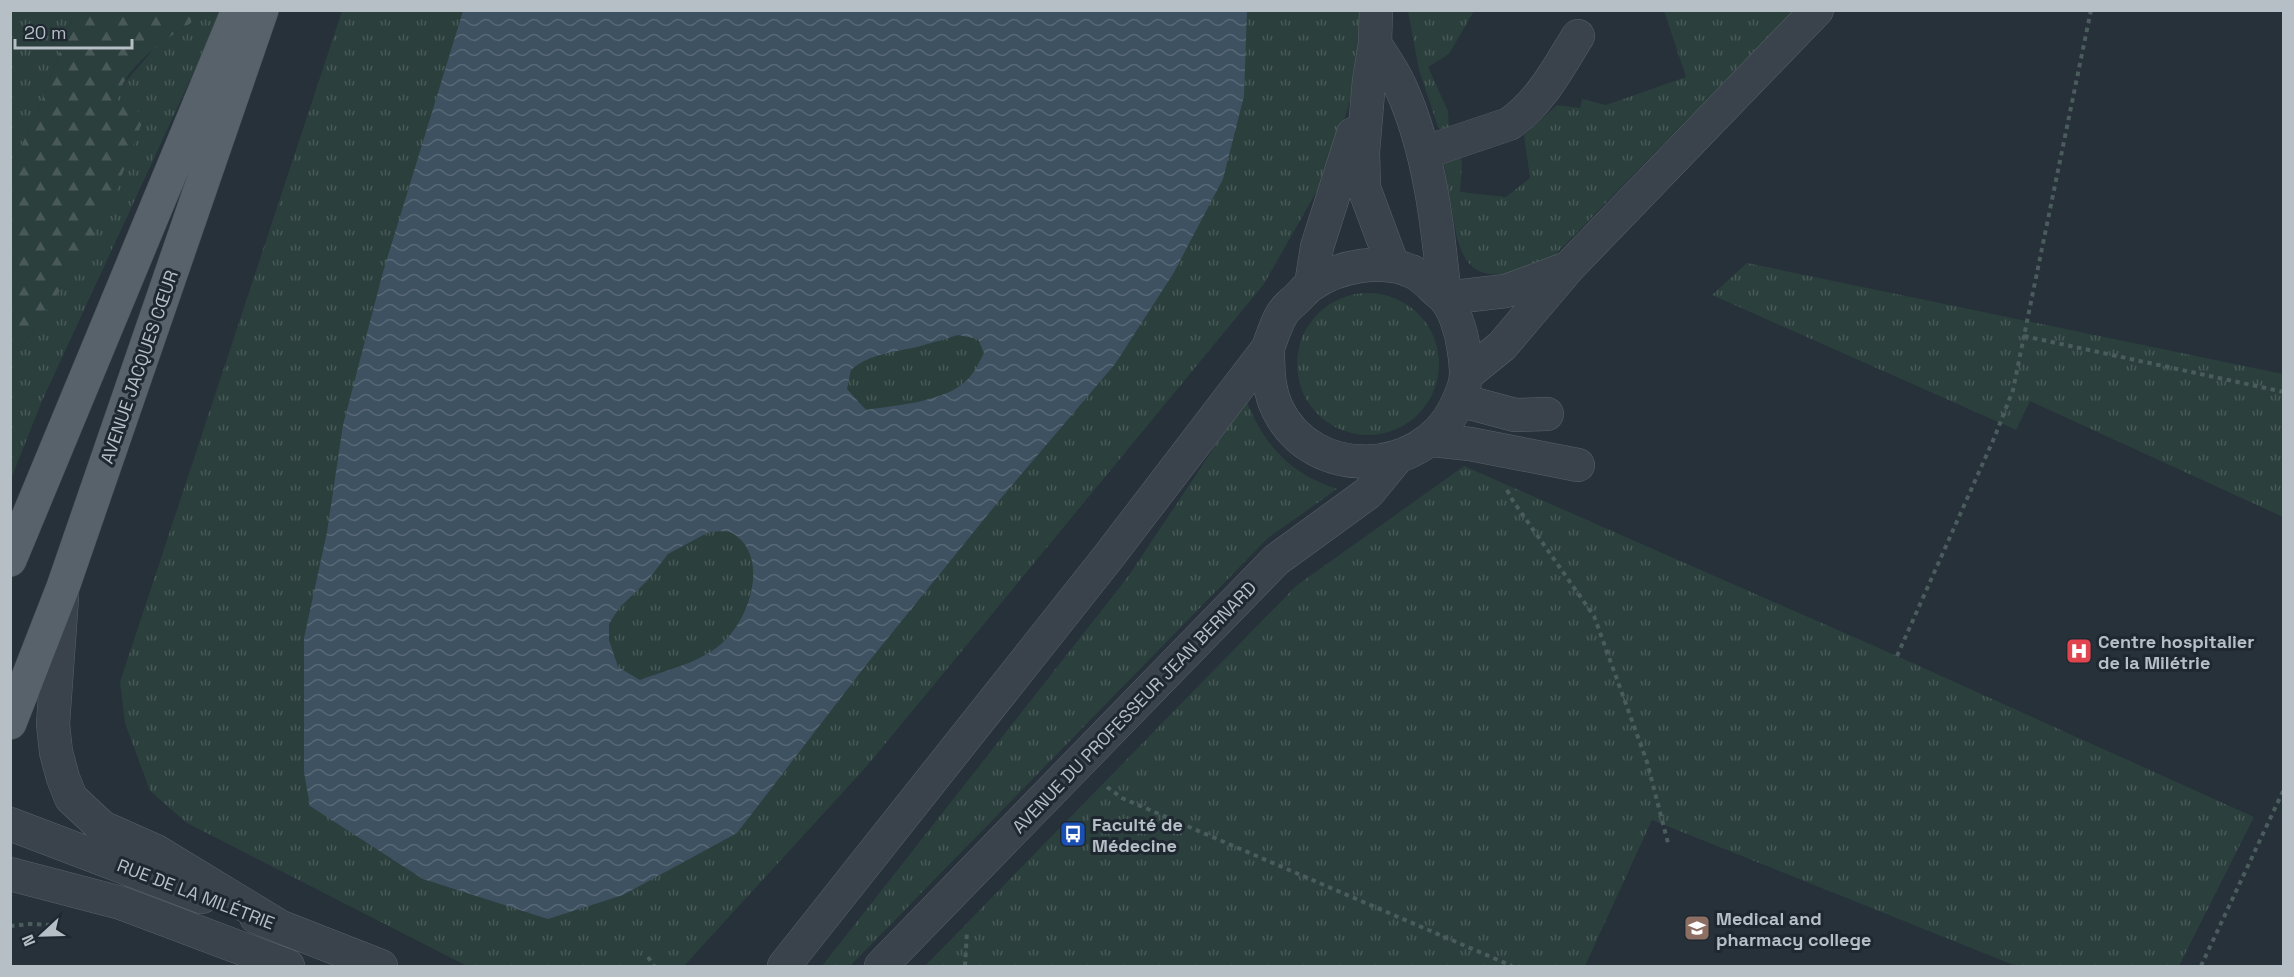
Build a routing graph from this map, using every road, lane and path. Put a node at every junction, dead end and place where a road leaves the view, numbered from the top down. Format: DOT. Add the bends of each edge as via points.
graph roads {
  1 [pos="238,10"];
  2 [pos="262,10"];
  3 [pos="1376,10"];
  4 [pos="1817,10"];
  5 [pos="2091,10"];
  6 [pos="1578,36"];
  7 [pos="1376,44"];
  8 [pos="1369,81"];
  9 [pos="1423,153"];
  10 [pos="1393,266"];
  11 [pos="1569,267"];
  12 [pos="1311,285"];
  13 [pos="1445,298"];
  14 [pos="2024,336"];
  15 [pos="1268,348"];
  16 [pos="1463,388"];
  17 [pos="2283,392"];
  18 [pos="1547,414"];
  19 [pos="1432,440"];
  20 [pos="1503,451"];
  21 [pos="1396,459"];
  22 [pos="1578,465"];
  23 [pos="10,560"];
  24 [pos="63,587"];
  25 [pos="1897,656"];
  26 [pos="10,723"];
  27 [pos="1100,781"];
  28 [pos="2283,789"];
  29 [pos="10,824"];
  30 [pos="1668,843"];
  31 [pos="874,855"];
  32 [pos="10,874"];
  33 [pos="276,924"];
  34 [pos="967,927"];
  35 [pos="648,957"];
  36 [pos="288,966"];
  37 [pos="381,966"];
  38 [pos="654,966"];
  39 [pos="784,966"];
  40 [pos="805,966"];
  41 [pos="881,966"];
  42 [pos="965,966"];
  43 [pos="1512,966"];
  44 [pos="2201,966"];
  1 -- 23 [label="main road"];
  2 -- 24 [label="main road, AVENUE JACQUES CŒUR"];
  3 -- 7 [label="street"];
  4 -- 11 [label="street, AVENUE DU PROFESSEUR JEAN BERNARD"];
  5 -- 14 [label="path"];
  6 -- 9 [label="street" via="1540,96 1518,118"];
  7 -- 8 [label="street"];
  7 -- 9 [label="street" via="1400,86"];
  8 -- 10 [label="street" via="1364,188"];
  8 -- 12 [label="street" via="1317,247"];
  9 -- 13 [label="street"];
  10 -- 12 [label="street, AVENUE DU PROFESSEUR JEAN BERNARD" via="1364,266 1336,272"];
  10 -- 13 [label="street, AVENUE DU PROFESSEUR JEAN BERNARD" via="1415,273"];
  11 -- 13 [label="street, AVENUE DU PROFESSEUR JEAN BERNARD" via="1506,291"];
  11 -- 16 [label="street, AVENUE DU PROFESSEUR JEAN BERNARD"];
  12 -- 15 [label="street, AVENUE DU PROFESSEUR JEAN BERNARD" via="1282,313"];
  13 -- 16 [label="street, AVENUE DU PROFESSEUR JEAN BERNARD" via="1462,335"];
  14 -- 17 [label="path"];
  14 -- 25 [label="path" via="2013,390 1995,436"];
  15 -- 21 [label="street, AVENUE DU PROFESSEUR JEAN BERNARD" via="1269,382 1278,411 1300,439 1330,456 1359,463"];
  15 -- 31 [label="street, AVENUE DU PROFESSEUR JEAN BERNARD"];
  16 -- 18 [label="street" via="1515,414"];
  16 -- 19 [label="street, AVENUE DU PROFESSEUR JEAN BERNARD" via="1449,422"];
  19 -- 20 [label="street"];
  19 -- 21 [label="street, AVENUE DU PROFESSEUR JEAN BERNARD"];
  20 -- 22 [label="street"];
  20 -- 30 [label="path" via="1502,471 1513,501 1594,616 1647,762"];
  21 -- 41 [label="street, AVENUE DU PROFESSEUR JEAN BERNARD" via="1368,493 1276,560"];
  24 -- 26 [label="main road, AVENUE JACQUES CŒUR"];
  24 -- 33 [label="street" via="53,724 56,752 71,798 102,827 156,851"];
  27 -- 43 [label="path" via="1122,798"];
  28 -- 44 [label="path"];
  29 -- 33 [label="street, RUE DE LA MILÉTRIE"];
  31 -- 39 [label="street, AVENUE DU PROFESSEUR JEAN BERNARD"];
  31 -- 40 [label="street, AVENUE DU PROFESSEUR JEAN BERNARD" via="859,898"];
  32 -- 36 [label="street, RUE DE LA MILÉTRIE" via="121,903"];
  33 -- 37 [label="street, RUE DE LA MILÉTRIE"];
  34 -- 42 [label="path"];
  35 -- 38 [label="path"];
}
